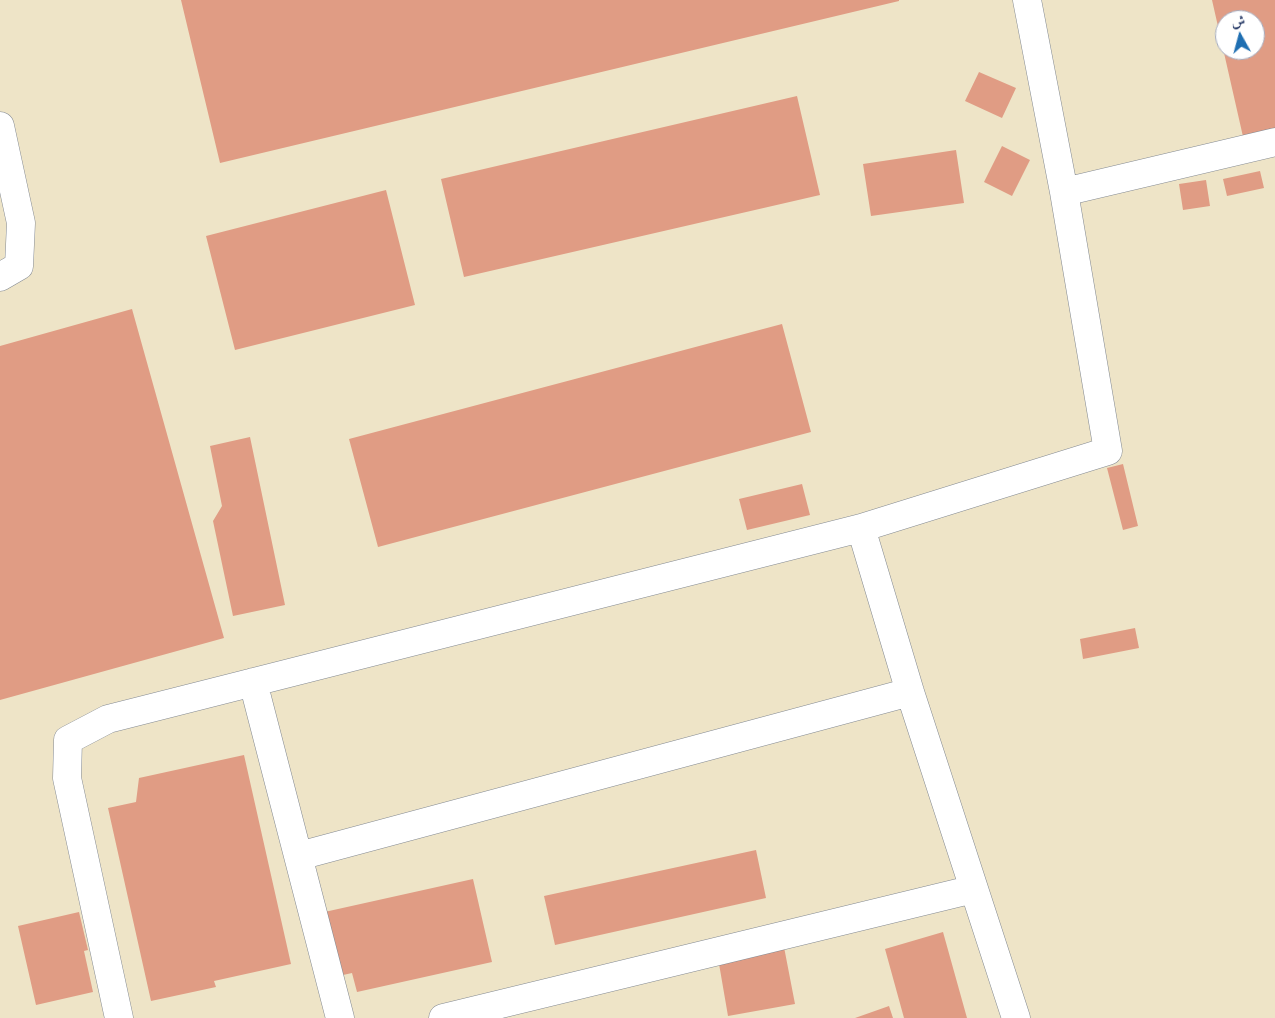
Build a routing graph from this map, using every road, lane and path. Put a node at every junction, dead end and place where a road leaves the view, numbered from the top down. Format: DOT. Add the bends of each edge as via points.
graph roads {
  1 [pos="1029,9"];
  2 [pos="0,126"];
  3 [pos="1275,142"];
  4 [pos="1064,192"];
  5 [pos="0,277"];
  6 [pos="861,528"];
  7 [pos="253,682"];
  8 [pos="910,692"];
  9 [pos="299,856"];
  10 [pos="974,889"];
  11 [pos="119,1018"];
  12 [pos="340,1018"];
  13 [pos="443,1018"];
  14 [pos="1016,1018"];
  1 -- 4 [label="street"];
  2 -- 5 [label="street" via="21,223 19,266"];
  3 -- 4 [label="street"];
  4 -- 6 [label="street" via="1108,451"];
  6 -- 7 [label="street"];
  6 -- 8 [label="street"];
  7 -- 9 [label="street"];
  7 -- 11 [label="street" via="108,719 68,740 68,778"];
  8 -- 9 [label="street"];
  8 -- 10 [label="street"];
  9 -- 12 [label="street"];
  10 -- 13 [label="street"];
  10 -- 14 [label="street"];
}
